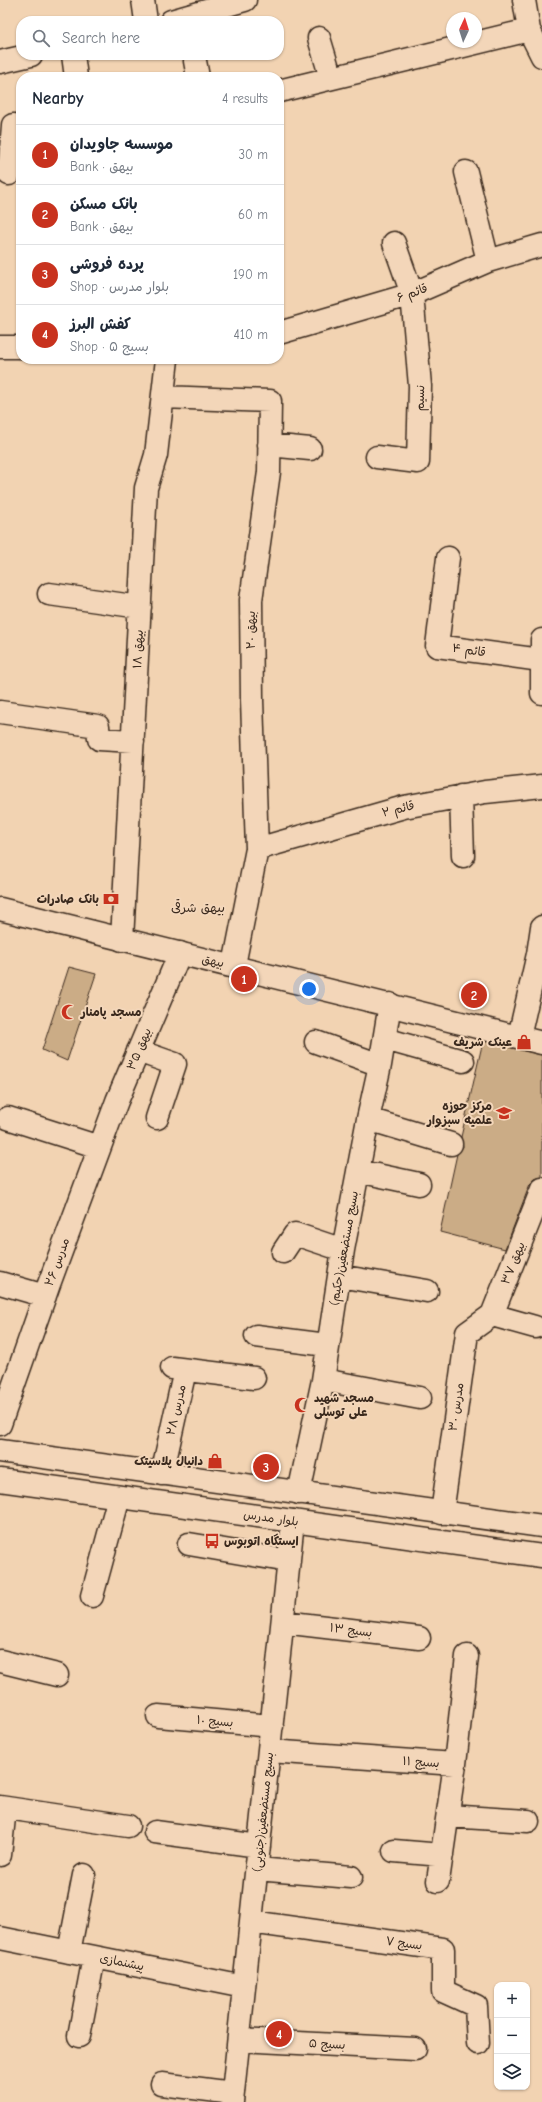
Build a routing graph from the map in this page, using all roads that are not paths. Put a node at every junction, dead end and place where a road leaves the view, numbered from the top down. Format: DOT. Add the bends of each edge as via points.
graph roads {
  1 [pos="143,0"];
  2 [pos="245,0"];
  3 [pos="524,0"];
  4 [pos="145,16"];
  5 [pos="189,16"];
  6 [pos="530,30"];
  7 [pos="319,38"];
  8 [pos="542,56"];
  9 [pos="16,58"];
  10 [pos="74,60"];
  11 [pos="0,62"];
  12 [pos="75,72"];
  13 [pos="331,78"];
  14 [pos="284,89"];
  15 [pos="16,125"];
  16 [pos="466,172"];
  17 [pos="9,174"];
  18 [pos="394,243"];
  19 [pos="542,245"];
  20 [pos="488,261"];
  21 [pos="412,294"];
  22 [pos="284,332"];
  23 [pos="0,347"];
  24 [pos="16,347"];
  25 [pos="166,364"];
  26 [pos="163,397"];
  27 [pos="269,444"];
  28 [pos="310,449"];
  29 [pos="377,457"];
  30 [pos="448,558"];
  31 [pos="49,594"];
  32 [pos="140,607"];
  33 [pos="542,650"];
  34 [pos="542,693"];
  35 [pos="0,712"];
  36 [pos="132,741"];
  37 [pos="542,786"];
  38 [pos="461,796"];
  39 [pos="257,849"];
  40 [pos="463,856"];
  41 [pos="0,909"];
  42 [pos="542,927"];
  43 [pos="122,940"];
  44 [pos="180,953"];
  45 [pos="234,965"];
  46 [pos="390,1004"];
  47 [pos="519,1037"];
  48 [pos="385,1039"];
  49 [pos="316,1042"];
  50 [pos="542,1042"];
  51 [pos="138,1051"];
  52 [pos="462,1061"];
  53 [pos="380,1065"];
  54 [pos="117,1101"];
  55 [pos="8,1118"];
  56 [pos="157,1118"];
  57 [pos="368,1119"];
  58 [pos="451,1144"];
  59 [pos="100,1147"];
  60 [pos="358,1171"];
  61 [pos="419,1184"];
  62 [pos="542,1189"];
  63 [pos="343,1250"];
  64 [pos="283,1252"];
  65 [pos="339,1276"];
  66 [pos="0,1283"];
  67 [pos="427,1291"];
  68 [pos="45,1296"];
  69 [pos="492,1315"];
  70 [pos="535,1328"];
  71 [pos="256,1336"];
  72 [pos="327,1347"];
  73 [pos="254,1378"];
  74 [pos="323,1380"];
  75 [pos="420,1398"];
  76 [pos="0,1424"];
  77 [pos="0,1451"];
  78 [pos="99,1465"];
  79 [pos="162,1474"];
  80 [pos="0,1480"];
  81 [pos="299,1493"];
  82 [pos="97,1494"];
  83 [pos="119,1497"];
  84 [pos="442,1513"];
  85 [pos="293,1521"];
  86 [pos="509,1522"];
  87 [pos="542,1526"];
  88 [pos="189,1544"];
  89 [pos="506,1551"];
  90 [pos="542,1556"];
  91 [pos="289,1561"];
  92 [pos="92,1596"];
  93 [pos="283,1622"];
  94 [pos="419,1638"];
  95 [pos="466,1656"];
  96 [pos="0,1661"];
  97 [pos="57,1675"];
  98 [pos="158,1716"];
  99 [pos="272,1726"];
  100 [pos="269,1751"];
  101 [pos="455,1764"];
  102 [pos="3,1807"];
  103 [pos="448,1816"];
  104 [pos="528,1821"];
  105 [pos="128,1826"];
  106 [pos="155,1832"];
  107 [pos="259,1846"];
  108 [pos="394,1851"];
  109 [pos="0,1855"];
  110 [pos="442,1856"];
  111 [pos="257,1869"];
  112 [pos="84,1875"];
  113 [pos="351,1877"];
  114 [pos="438,1881"];
  115 [pos="251,1922"];
  116 [pos="0,1938"];
  117 [pos="69,1952"];
  118 [pos="94,1957"];
  119 [pos="244,1987"];
  120 [pos="79,2036"];
  121 [pos="239,2040"];
  122 [pos="478,2043"];
  123 [pos="415,2049"];
  124 [pos="162,2084"];
  125 [pos="233,2097"];
  1 -- 4 [label="street"];
  2 -- 5 [label="street"];
  3 -- 6 [label="street"];
  6 -- 8 [label="street"];
  6 -- 13 [label="street"];
  7 -- 13 [label="street"];
  9 -- 11 [label="street"];
  10 -- 12 [label="street"];
  13 -- 14 [label="street"];
  15 -- 17 [label="street" via="13,125"];
  16 -- 20 [label="street"];
  18 -- 21 [label="street"];
  19 -- 20 [label="street, قائم ۶"];
  20 -- 21 [label="street, قائم ۶"];
  21 -- 22 [label="street, قائم ۶"];
  21 -- 29 [label="street, نسیم" via="420,386 418,462"];
  23 -- 24 [label="street"];
  25 -- 26 [label="street, بیهق ۱۸"];
  26 -- 27 [label="street, بیهق ۲۰" via="270,401"];
  26 -- 32 [label="street, بیهق ۱۸" via="156,455 146,488"];
  27 -- 28 [label="street"];
  27 -- 39 [label="street, بیهق ۲۰" via="269,472 251,600"];
  30 -- 33 [label="street, قائم ۴" via="437,646"];
  31 -- 32 [label="street"];
  32 -- 36 [label="street, بیهق ۱۸"];
  33 -- 34 [label="street"];
  35 -- 36 [label="street" via="98,726 99,739"];
  36 -- 43 [label="street, بیهق ۱۸"];
  37 -- 38 [label="street, قائم ۲"];
  38 -- 39 [label="street, قائم ۲" via="404,807"];
  38 -- 40 [label="street"];
  39 -- 45 [label="street, بیهق ۲۰"];
  41 -- 43 [label="street, بیهق"];
  42 -- 47 [label="street"];
  43 -- 44 [label="street, بیهق"];
  44 -- 45 [label="street, بیهق"];
  44 -- 51 [label="street, بیهق ۳۵"];
  45 -- 46 [label="street, بیهق"];
  46 -- 47 [label="street, بیهق"];
  46 -- 48 [label="street, بسیج مستضعفین(حکیم)"];
  47 -- 50 [label="street, بیهق"];
  48 -- 52 [label="street"];
  48 -- 53 [label="street, بسیج مستضعفین(حکیم)"];
  49 -- 53 [label="street"];
  51 -- 54 [label="street, بیهق ۳۵"];
  51 -- 56 [label="street" via="175,1064"];
  53 -- 57 [label="street, بسیج مستضعفین(حکیم)"];
  54 -- 59 [label="street, مدرس ۲۶"];
  55 -- 59 [label="street"];
  57 -- 58 [label="street"];
  57 -- 60 [label="street, بسیج مستضعفین(حکیم)"];
  59 -- 68 [label="street, مدرس ۲۶"];
  60 -- 61 [label="street"];
  60 -- 63 [label="street, بسیج مستضعفین(حکیم)"];
  62 -- 69 [label="street, بیهق ۳۷"];
  63 -- 64 [label="street" via="295,1234"];
  63 -- 65 [label="street, بسیج مستضعفین(حکیم)"];
  65 -- 67 [label="street"];
  65 -- 72 [label="street, بسیج مستضعفین(حکیم)"];
  66 -- 68 [label="street"];
  68 -- 76 [label="street, مدرس ۲۶"];
  69 -- 70 [label="street"];
  69 -- 84 [label="street, مدرس ۳۰" via="467,1333"];
  71 -- 72 [label="street"];
  72 -- 74 [label="street, بسیج مستضعفین(حکیم)"];
  73 -- 79 [label="street, مدرس ۲۸" via="179,1369"];
  74 -- 75 [label="street"];
  74 -- 81 [label="street, بسیج مستضعفین(حکیم)"];
  77 -- 78 [label="street"];
  78 -- 79 [label="street"];
  78 -- 82 [label="street"];
  79 -- 81 [label="street"];
  80 -- 82 [label="street, بلوار مدرس"];
  81 -- 84 [label="street"];
  82 -- 83 [label="street, بلوار مدرس"];
  83 -- 85 [label="street, بلوار مدرس"];
  83 -- 92 [label="street"];
  84 -- 86 [label="street"];
  85 -- 89 [label="street, بلوار مدرس"];
  85 -- 91 [label="street, بسیج مستضعفین(جنوبی)"];
  86 -- 87 [label="street"];
  86 -- 89 [label="street"];
  88 -- 91 [label="street"];
  89 -- 90 [label="street, بلوار مدرس"];
  91 -- 93 [label="street, بسیج مستضعفین(جنوبی)"];
  93 -- 94 [label="street, بسیج ۱۳"];
  93 -- 99 [label="street, بسیج مستضعفین(جنوبی)"];
  95 -- 101 [label="street"];
  96 -- 97 [label="street"];
  98 -- 99 [label="street, بسیج ۱۰"];
  99 -- 100 [label="street, بسیج مستضعفین(جنوبی)"];
  100 -- 101 [label="street, بسیج ۱۱"];
  100 -- 107 [label="street, بسیج مستضعفین(جنوبی)"];
  101 -- 103 [label="street, بسیج ۱۱"];
  102 -- 105 [label="street"];
  102 -- 109 [label="street"];
  103 -- 104 [label="street"];
  103 -- 110 [label="street, بسیج ۱۱"];
  106 -- 107 [label="street"];
  107 -- 111 [label="street, بسیج مستضعفین(جنوبی)"];
  108 -- 110 [label="street"];
  110 -- 114 [label="street, بسیج ۱۱"];
  111 -- 113 [label="street"];
  111 -- 115 [label="street, بسیج مستضعفین(جنوبی)"];
  112 -- 117 [label="street"];
  115 -- 119 [label="street, بسیج مستضعفین(جنوبی)"];
  115 -- 122 [label="street, بسیج ۷" via="443,1949 443,1991 476,2006"];
  116 -- 117 [label="street, پیشنمازی"];
  117 -- 118 [label="street, پیشنمازی"];
  118 -- 119 [label="street, پیشنمازی"];
  118 -- 120 [label="street"];
  119 -- 121 [label="street, بسیج مستضعفین(جنوبی)"];
  121 -- 123 [label="street, بسیج ۵"];
  121 -- 125 [label="street, بسیج مستضعفین(جنوبی)"];
  124 -- 125 [label="street"];
}
